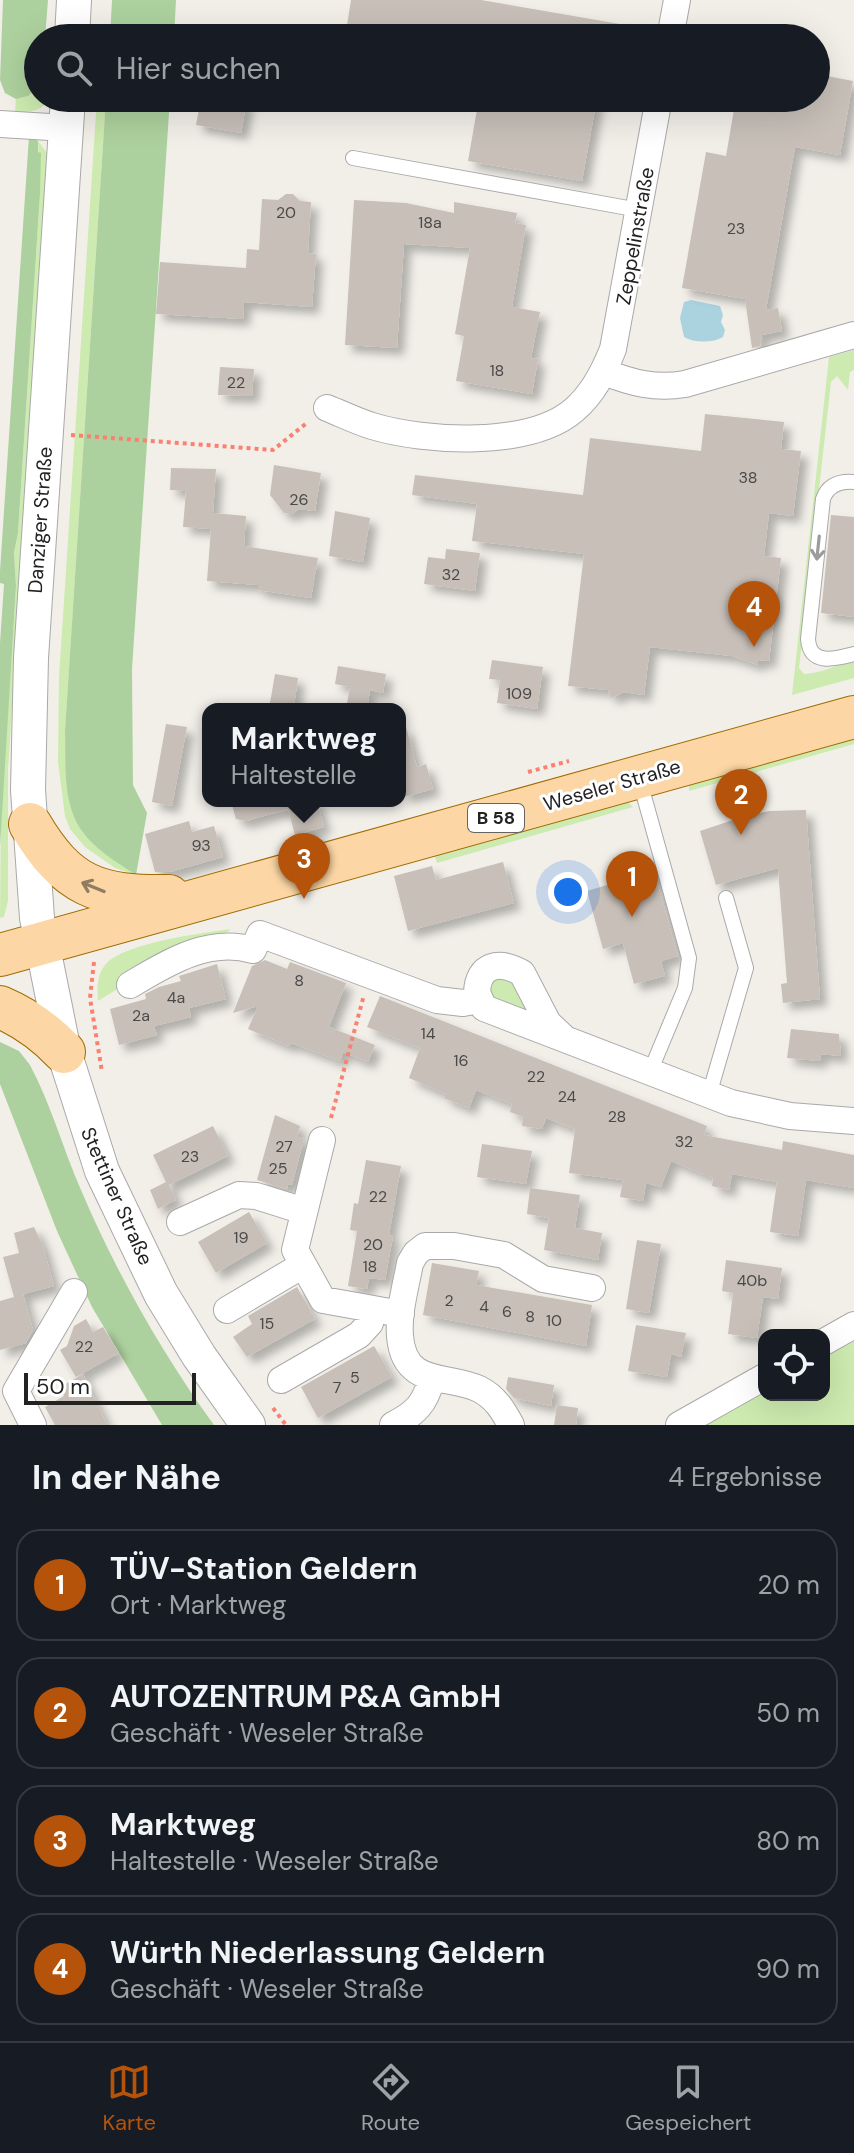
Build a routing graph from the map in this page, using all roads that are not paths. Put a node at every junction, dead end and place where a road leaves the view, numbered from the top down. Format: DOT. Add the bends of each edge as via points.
graph roads {
  1 [pos="74,0"];
  2 [pos="677,0"];
  3 [pos="73,24"];
  4 [pos="673,24"];
  5 [pos="656,112"];
  6 [pos="67,113"];
  7 [pos="0,124"];
  8 [pos="353,158"];
  9 [pos="639,210"];
  10 [pos="854,335"];
  11 [pos="604,372"];
  12 [pos="327,408"];
  13 [pos="849,481"];
  14 [pos="854,654"];
  15 [pos="854,717"];
  16 [pos="639,778"];
  17 [pos="30,824"];
  18 [pos="226,891"];
  19 [pos="726,898"];
  20 [pos="41,943"];
  21 [pos="0,955"];
  22 [pos="130,985"];
  23 [pos="479,1000"];
  24 [pos="0,1007"];
  25 [pos="563,1037"];
  26 [pos="64,1052"];
  27 [pos="650,1072"];
  28 [pos="709,1095"];
  29 [pos="854,1121"];
  30 [pos="322,1140"];
  31 [pos="304,1211"];
  32 [pos="180,1222"];
  33 [pos="303,1265"];
  34 [pos="592,1288"];
  35 [pos="74,1292"];
  36 [pos="373,1309"];
  37 [pos="227,1310"];
  38 [pos="401,1314"];
  39 [pos="854,1325"];
  40 [pos="830,1339"];
  41 [pos="432,1378"];
  42 [pos="758,1380"];
  43 [pos="8,1393"];
  44 [pos="265,1401"];
  45 [pos="33,1425"];
  46 [pos="393,1425"];
  47 [pos="511,1425"];
  48 [pos="679,1425"];
  1 -- 3 [label="street"];
  2 -- 4 [label="street"];
  5 -- 9 [label="street, Zeppelinstraße"];
  6 -- 7 [label="street"];
  6 -- 17 [label="street, Danziger Straße" via="31,658"];
  8 -- 9 [label="lane"];
  9 -- 11 [label="street, Zeppelinstraße"];
  10 -- 11 [label="street" via="675,386 646,385"];
  11 -- 12 [label="street, Zeppelinstraße" via="575,409 520,435 460,438 401,431"];
  13 -- 14 [label="lane, one-way" via="829,489 823,499 808,639 811,652 826,660"];
  15 -- 16 [label="main road, Weseler Straße / B 58"];
  16 -- 18 [label="main road, Weseler Straße / B 58"];
  16 -- 27 [label="lane" via="689,958 685,988"];
  18 -- 17 [label="main road, one-way" via="156,896 99,890 61,865"];
  17 -- 20 [label="street, Danziger Straße"];
  18 -- 20 [label="main road, Weseler Straße / B 58"];
  19 -- 28 [label="lane" via="746,968"];
  20 -- 21 [label="main road, Weseler Straße / B 58"];
  20 -- 26 [label="street, Stettiner Straße"];
  22 -- 23 [label="street" via="174,959 222,946 253,950 260,934 448,1003"];
  23 -- 25 [label="street" via="492,1012"];
  23 -- 25 [label="street" via="482,973 495,966 512,968 522,973 548,1023"];
  24 -- 26 [label="main road" via="45,1033"];
  25 -- 27 [label="street"];
  26 -- 44 [label="street, Stettiner Straße" via="102,1171 161,1294 199,1356"];
  27 -- 28 [label="street"];
  28 -- 29 [label="street" via="758,1110"];
  30 -- 31 [label="street"];
  31 -- 32 [label="street" via="239,1195"];
  31 -- 33 [label="street" via="295,1250"];
  33 -- 36 [label="street" via="323,1300"];
  33 -- 37 [label="street"];
  34 -- 38 [label="street" via="543,1279 504,1255 425,1246 410,1263"];
  35 -- 43 [label="street"];
  36 -- 38 [label="street"];
  36 -- 44 [label="street" via="359,1335"];
  38 -- 41 [label="street" via="404,1351 419,1373"];
  39 -- 40 [label="street"];
  41 -- 46 [label="street" via="422,1405"];
  41 -- 47 [label="street" via="490,1395"];
  42 -- 48 [label="street"];
  43 -- 45 [label="street"];
}
